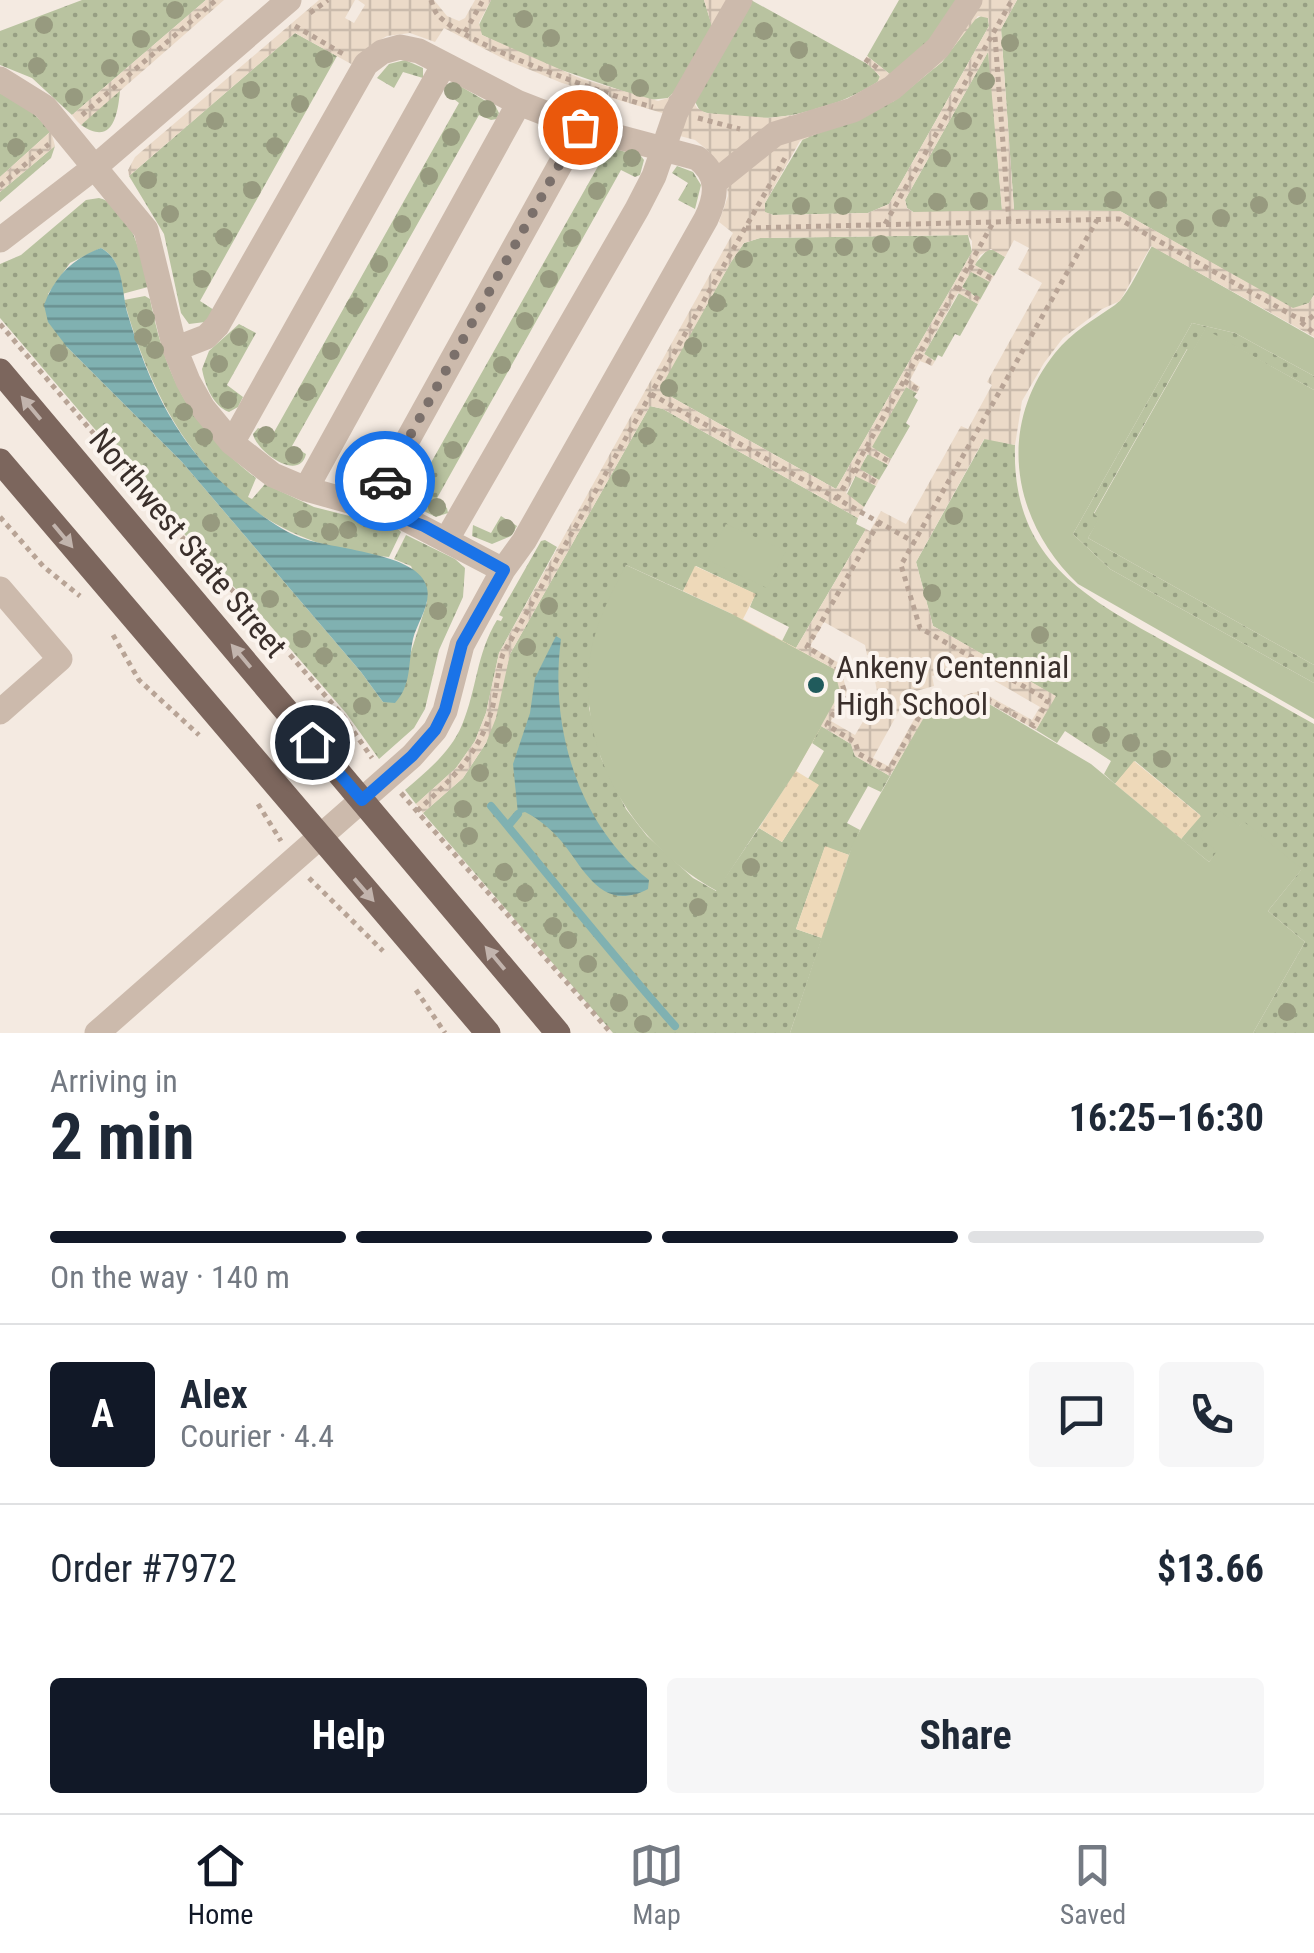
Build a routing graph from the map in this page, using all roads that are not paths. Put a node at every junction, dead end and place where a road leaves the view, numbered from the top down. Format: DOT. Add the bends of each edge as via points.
graph roads {
  1 [pos="289,0"];
  2 [pos="740,0"];
  3 [pos="970,0"];
  4 [pos="443,66"];
  5 [pos="0,78"];
  6 [pos="519,104"];
  7 [pos="580,127"];
  8 [pos="665,149"];
  9 [pos="95,166"];
  10 [pos="714,182"];
  11 [pos="0,240"];
  12 [pos="176,349"];
  13 [pos="0,371"];
  14 [pos="232,443"];
  15 [pos="0,461"];
  16 [pos="306,489"];
  17 [pos="371,506"];
  18 [pos="447,539"];
  19 [pos="504,570"];
  20 [pos="0,588"];
  21 [pos="0,712"];
  22 [pos="362,800"];
  23 [pos="319,838"];
  24 [pos="96,1033"];
  25 [pos="488,1033"];
  26 [pos="558,1033"];
  1 -- 9 [label="street"];
  2 -- 8 [label="street" via="676,112"];
  3 -- 10 [label="street" via="938,48 892,88 852,110 775,134"];
  4 -- 6 [label="street"];
  4 -- 12 [label="street" via="419,50 400,48 366,64 217,326"];
  4 -- 14 [label="street"];
  5 -- 9 [label="street" via="45,108"];
  6 -- 7 [label="street"];
  6 -- 16 [label="street"];
  7 -- 8 [label="street"];
  7 -- 17 [label="street"];
  8 -- 10 [label="street" via="703,162"];
  8 -- 18 [label="street"];
  9 -- 11 [label="street"];
  9 -- 12 [label="street" via="146,230"];
  10 -- 19 [label="street" via="716,200 706,219"];
  12 -- 14 [label="street" via="203,408"];
  22 -- 13 [label="main road, Northwest State Street, one-way"];
  14 -- 16 [label="street"];
  15 -- 23 [label="main road, one-way"];
  16 -- 17 [label="street"];
  17 -- 18 [label="street"];
  18 -- 19 [label="street"];
  19 -- 22 [label="street" via="462,644 435,730"];
  20 -- 21 [label="street" via="60,659"];
  22 -- 23 [label="street"];
  26 -- 22 [label="main road, Northwest State Street, one-way"];
  23 -- 24 [label="street"];
  23 -- 25 [label="main road, one-way"];
}
